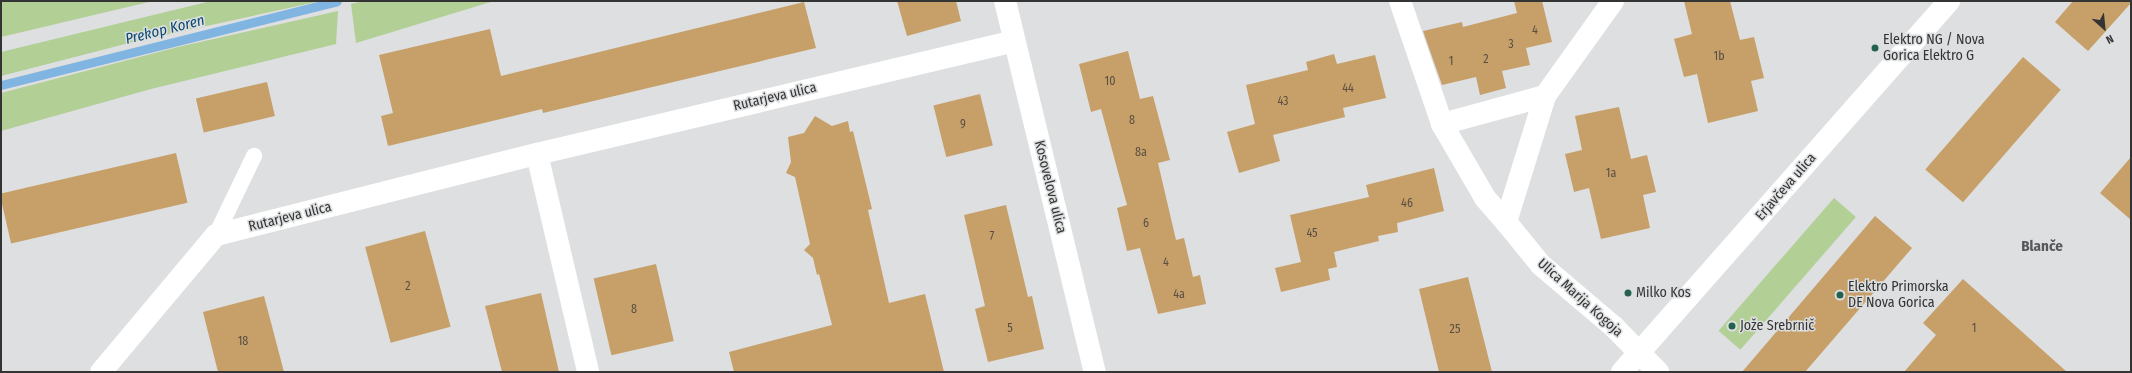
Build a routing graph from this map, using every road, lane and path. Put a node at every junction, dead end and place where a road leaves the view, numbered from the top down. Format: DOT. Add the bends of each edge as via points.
graph roads {
  1 [pos="1005,1"];
  2 [pos="1400,1"];
  3 [pos="1613,1"];
  4 [pos="1949,1"];
  5 [pos="1014,41"];
  6 [pos="1545,96"];
  7 [pos="1442,124"];
  8 [pos="537,154"];
  9 [pos="254,156"];
  10 [pos="1506,222"];
  11 [pos="216,235"];
  12 [pos="1640,353"];
  13 [pos="101,372"];
  14 [pos="588,372"];
  15 [pos="1095,372"];
  16 [pos="1622,372"];
  17 [pos="1658,372"];
  1 -- 5 [label="street, Kosovelova ulica"];
  2 -- 7 [label="street, Ulica Marija Kogoja"];
  3 -- 6 [label="street"];
  4 -- 12 [label="street, Erjavčeva ulica"];
  5 -- 8 [label="street, Rutarjeva ulica"];
  5 -- 15 [label="street, Kosovelova ulica"];
  6 -- 7 [label="street"];
  6 -- 10 [label="street"];
  7 -- 10 [label="street, Ulica Marija Kogoja" via="1484,198"];
  8 -- 11 [label="street, Rutarjeva ulica"];
  8 -- 14 [label="street"];
  9 -- 11 [label="lane"];
  10 -- 12 [label="street, Ulica Marija Kogoja" via="1541,265"];
  11 -- 13 [label="street"];
  12 -- 16 [label="street, Erjavčeva ulica"];
  12 -- 17 [label="street, Ulica Marija Kogoja"];
}
